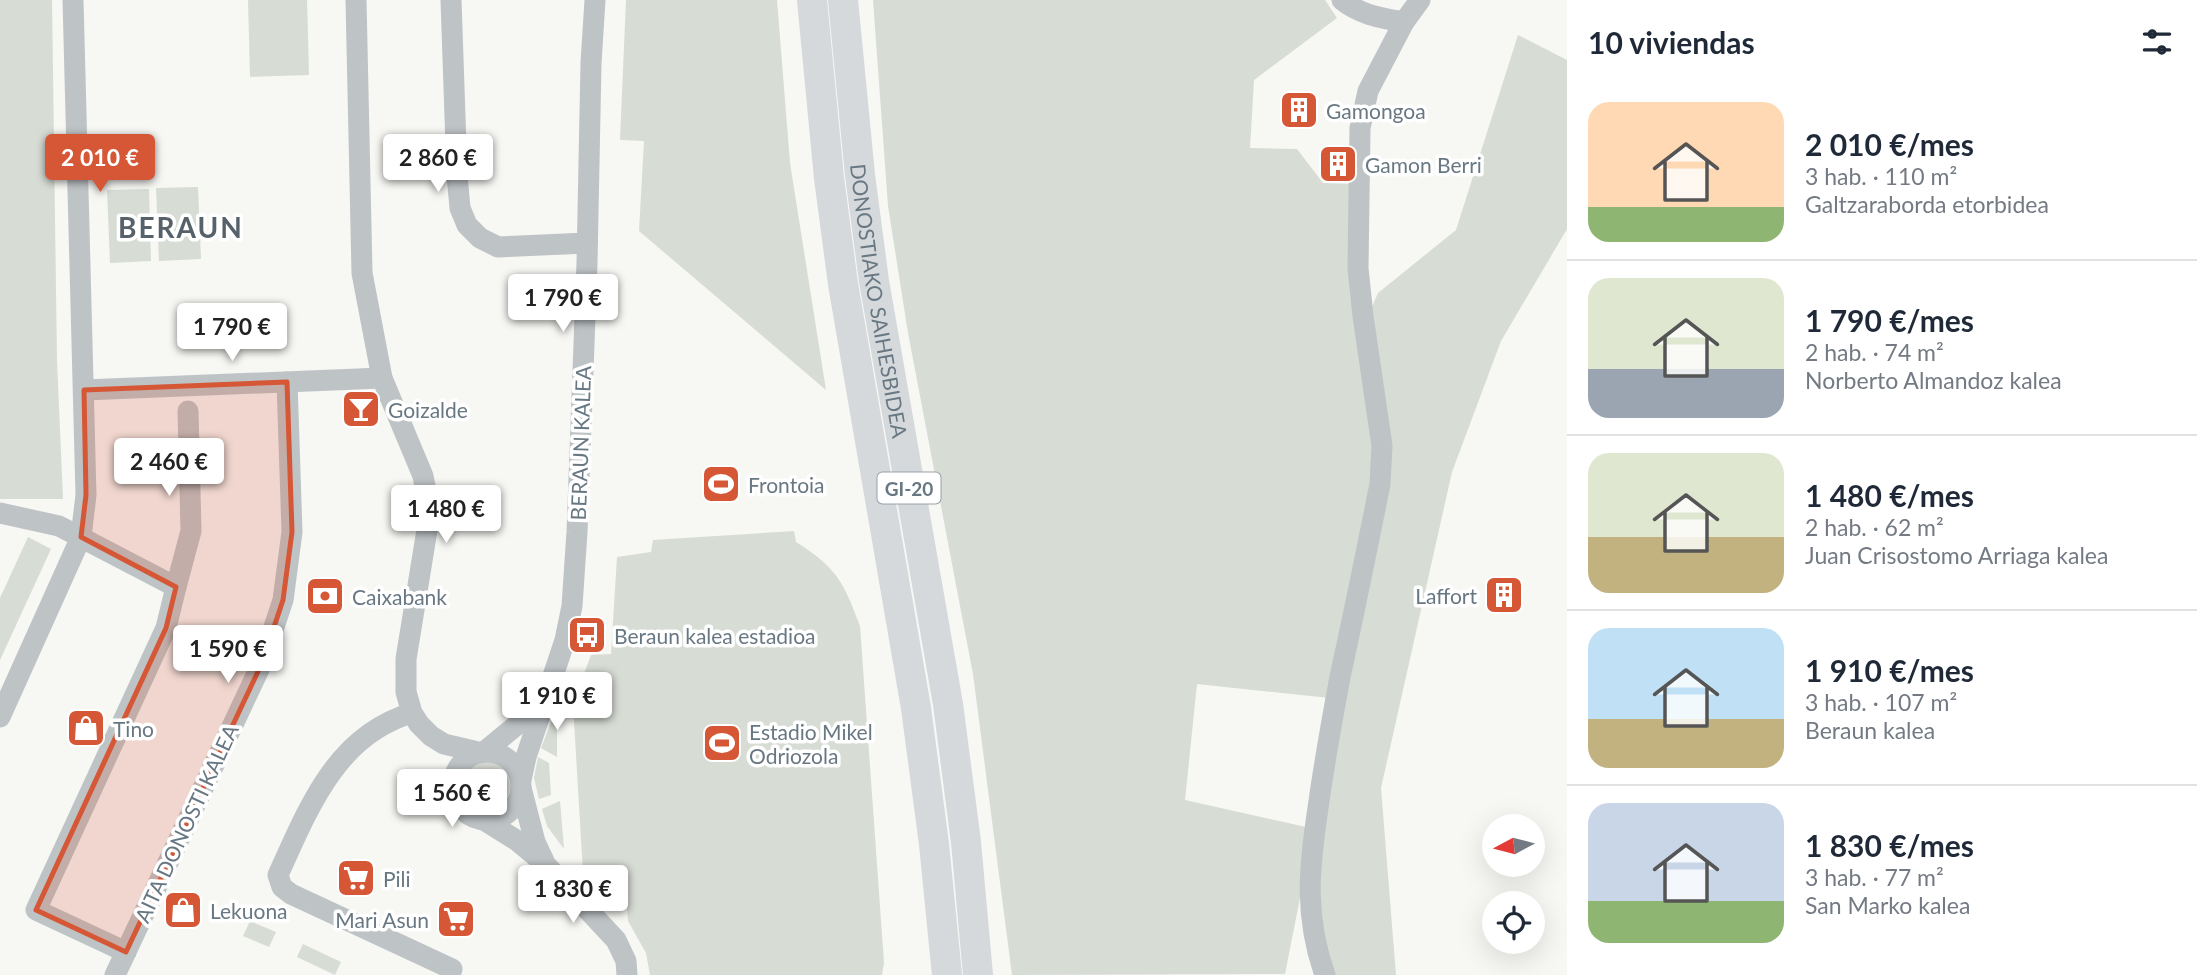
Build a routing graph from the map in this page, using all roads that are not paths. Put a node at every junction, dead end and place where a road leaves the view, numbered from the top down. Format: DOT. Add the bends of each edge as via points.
graph roads {
  1 [pos="73,0"];
  2 [pos="356,0"];
  3 [pos="451,0"];
  4 [pos="595,0"];
  5 [pos="811,0"];
  6 [pos="843,0"];
  7 [pos="1342,0"];
  8 [pos="1420,0"];
  9 [pos="1404,22"];
  10 [pos="587,243"];
  11 [pos="382,378"];
  12 [pos="288,382"];
  13 [pos="84,390"];
  14 [pos="188,411"];
  15 [pos="0,513"];
  16 [pos="81,537"];
  17 [pos="176,587"];
  18 [pos="553,673"];
  19 [pos="412,713"];
  20 [pos="0,717"];
  21 [pos="431,736"];
  22 [pos="481,751"];
  23 [pos="521,783"];
  24 [pos="452,788"];
  25 [pos="484,820"];
  26 [pos="545,864"];
  27 [pos="126,952"];
  28 [pos="115,975"];
  29 [pos="450,975"];
  30 [pos="627,975"];
  31 [pos="947,975"];
  32 [pos="978,975"];
  33 [pos="1325,975"];
  1 -- 13 [label="street"];
  2 -- 11 [label="street" via="362,273"];
  3 -- 10 [label="street" via="457,175 460,208 467,225 498,247"];
  4 -- 10 [label="street, BERAUN KALEA"];
  5 -- 31 [label="highway, DONOSTIAKO SAIHESBIDEA / GI-20" via="843,284 916,708"];
  6 -- 32 [label="highway, DONOSTIAKO SAIHESBIDEA / GI-20" via="874,281 950,718"];
  7 -- 9 [label="street" via="1376,18"];
  8 -- 9 [label="street"];
  9 -- 33 [label="street" via="1368,91 1360,128 1358,268 1382,446 1380,484 1326,748 1312,847 1311,916"];
  10 -- 18 [label="street, BERAUN KALEA" via="572,606"];
  11 -- 12 [label="street"];
  11 -- 19 [label="street" via="423,476 428,501 406,659 406,692"];
  12 -- 13 [label="street"];
  12 -- 27 [label="street, AITA DONOSTI KALEA" via="292,532 283,600 262,663"];
  13 -- 16 [label="street" via="86,495"];
  14 -- 17 [label="street" via="191,531"];
  15 -- 16 [label="street" via="60,526"];
  16 -- 17 [label="street"];
  16 -- 20 [label="street"];
  17 -- 27 [label="street" via="166,628 36,910"];
  18 -- 22 [label="street, BERAUN KALEA" via="524,719"];
  18 -- 23 [label="street, BERAUN KALEA"];
  19 -- 21 [label="street"];
  19 -- 29 [label="street" via="394,718 350,747 312,799 278,874 282,887 291,894 452,969"];
  21 -- 22 [label="street" via="444,744"];
  21 -- 24 [label="street"];
  22 -- 23 [label="street" via="504,755 513,763"];
  22 -- 24 [label="street" via="462,761"];
  23 -- 25 [label="street" via="515,806 495,819"];
  23 -- 26 [label="street"];
  24 -- 25 [label="street" via="463,811"];
  25 -- 26 [label="street"];
  26 -- 30 [label="street" via="616,940"];
  27 -- 28 [label="street, AITA DONOSTI KALEA"];
}
